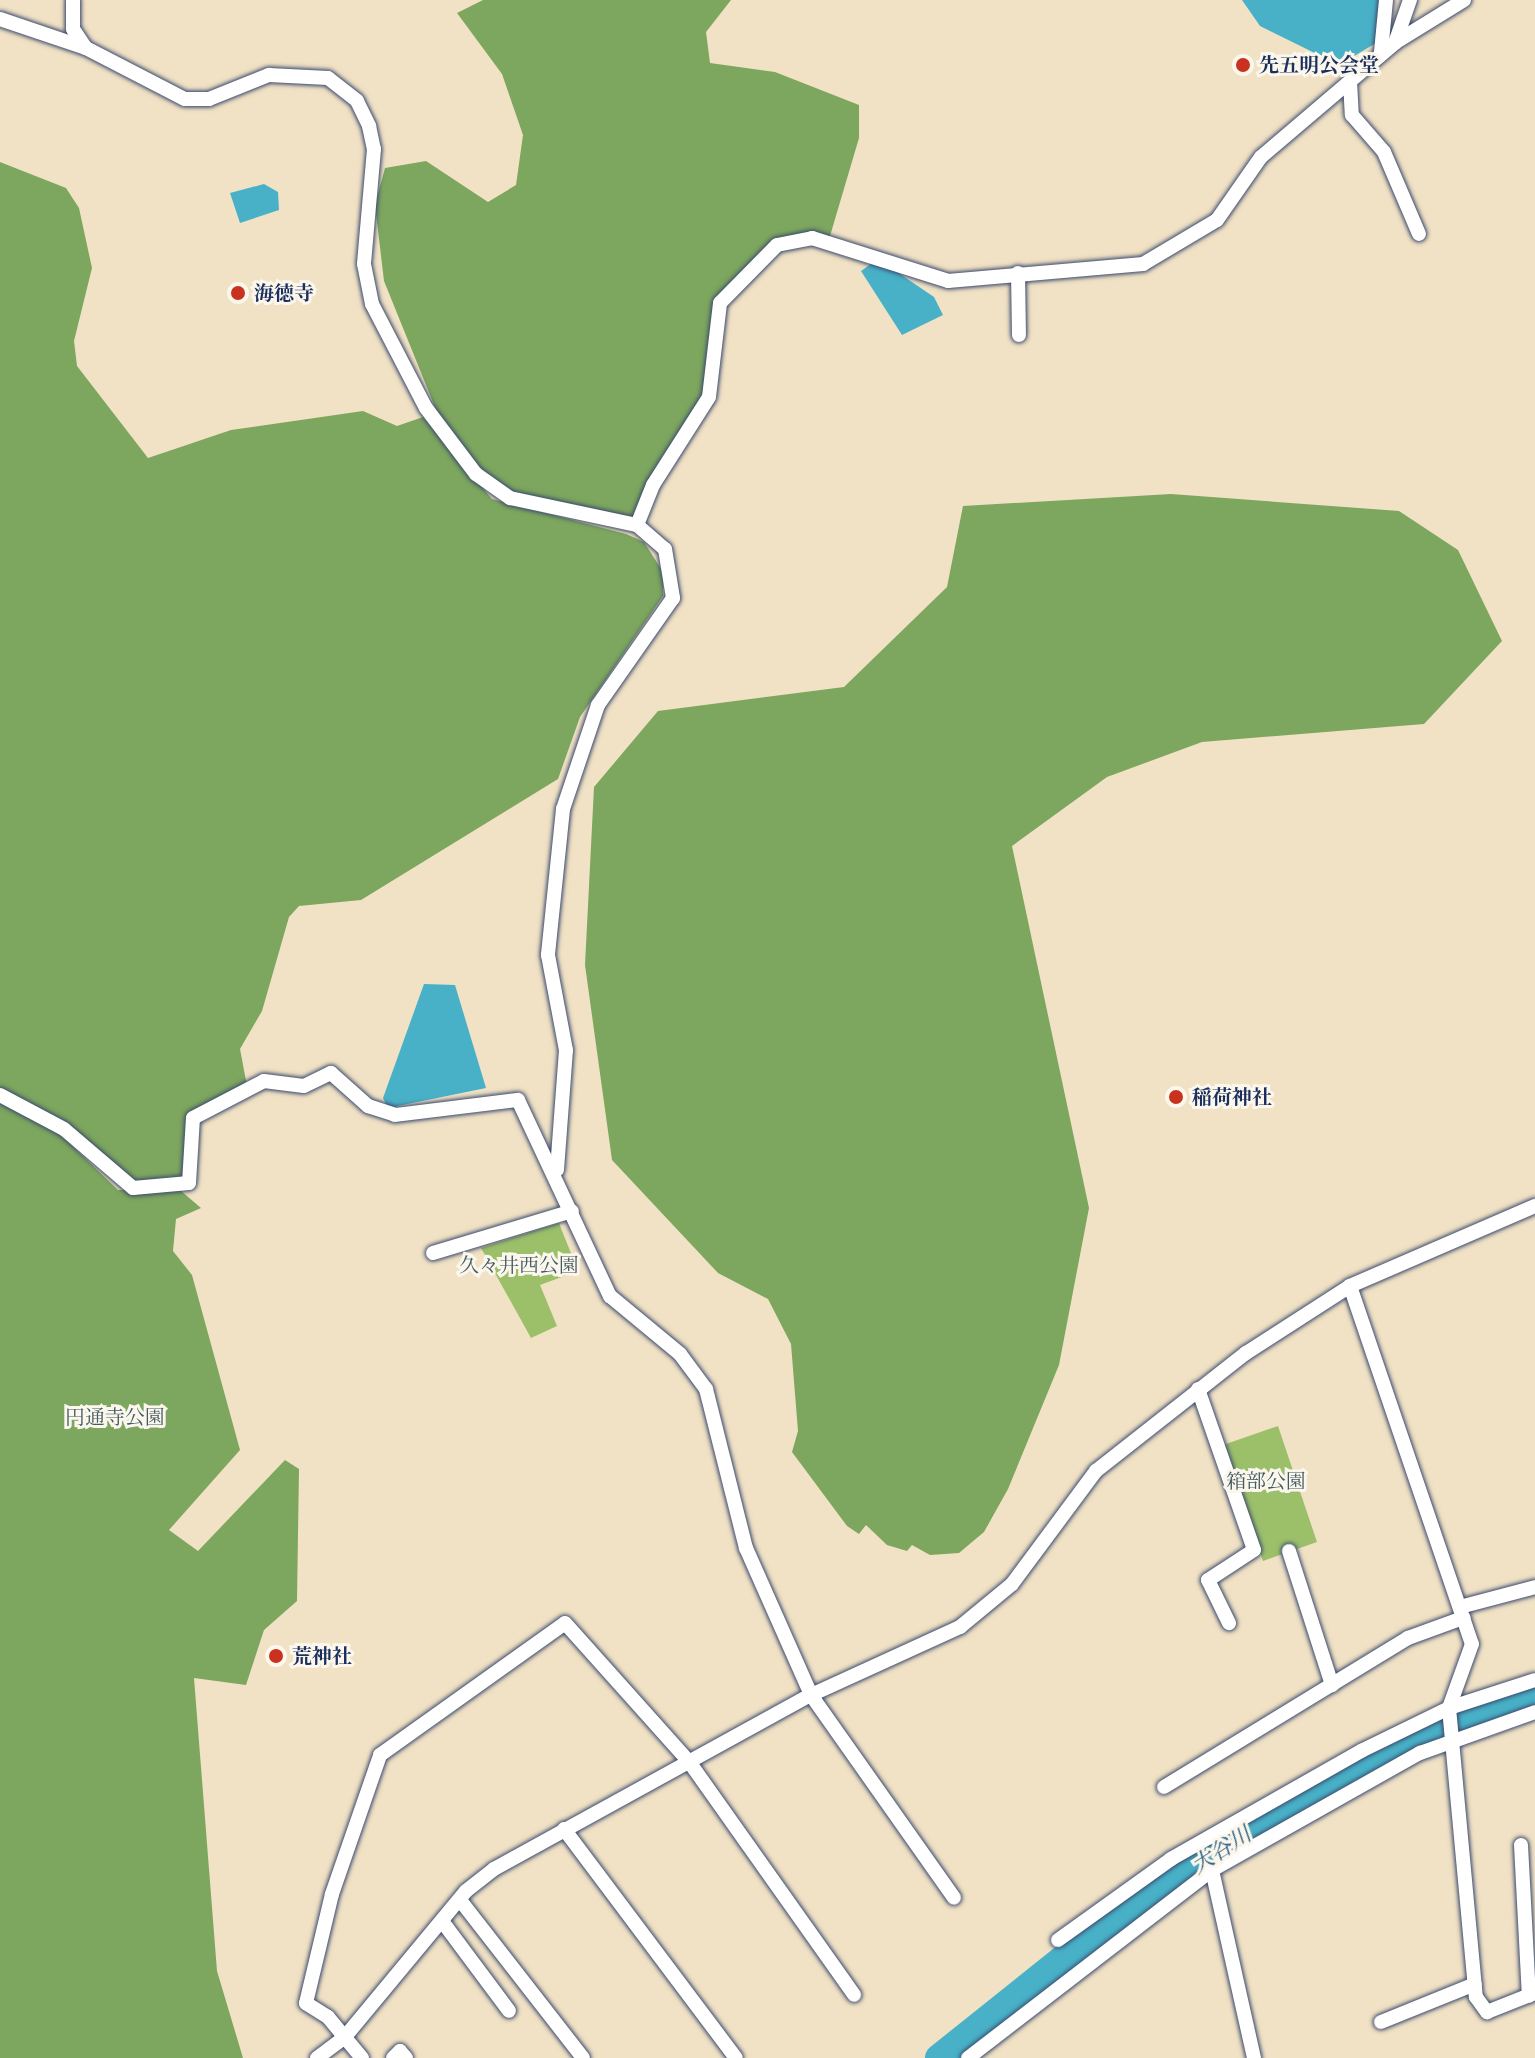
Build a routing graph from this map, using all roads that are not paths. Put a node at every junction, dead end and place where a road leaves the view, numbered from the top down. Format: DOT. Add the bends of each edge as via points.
graph roads {
  1 [pos="73,0"];
  2 [pos="1386,0"];
  3 [pos="1410,0"];
  4 [pos="1464,0"];
  5 [pos="0,19"];
  6 [pos="1395,43"];
  7 [pos="86,48"];
  8 [pos="1381,52"];
  9 [pos="1350,81"];
  10 [pos="1419,234"];
  11 [pos="1018,273"];
  12 [pos="1019,335"];
  13 [pos="637,525"];
  14 [pos="0,1095"];
  15 [pos="557,1170"];
  16 [pos="1535,1206"];
  17 [pos="572,1211"];
  18 [pos="433,1253"];
  19 [pos="1350,1286"];
  20 [pos="1198,1389"];
  21 [pos="1289,1551"];
  22 [pos="1535,1587"];
  23 [pos="1462,1613"];
  24 [pos="1229,1623"];
  25 [pos="1535,1680"];
  26 [pos="1332,1685"];
  27 [pos="811,1695"];
  28 [pos="1449,1708"];
  29 [pos="1535,1712"];
  30 [pos="1457,1738"];
  31 [pos="690,1763"];
  32 [pos="1164,1787"];
  33 [pos="564,1829"];
  34 [pos="1521,1845"];
  35 [pos="1212,1870"];
  36 [pos="954,1898"];
  37 [pos="460,1900"];
  38 [pos="442,1921"];
  39 [pos="1058,1940"];
  40 [pos="1475,1984"];
  41 [pos="1532,1994"];
  42 [pos="854,1995"];
  43 [pos="509,2011"];
  44 [pos="1381,2022"];
  45 [pos="344,2038"];
  46 [pos="317,2058"];
  47 [pos="362,2058"];
  48 [pos="393,2058"];
  49 [pos="406,2058"];
  50 [pos="583,2058"];
  51 [pos="736,2058"];
  52 [pos="968,2058"];
  53 [pos="1254,2058"];
  1 -- 7 [label="street" via="73,29"];
  2 -- 8 [label="street"];
  3 -- 6 [label="street"];
  4 -- 6 [label="street"];
  5 -- 7 [label="street"];
  6 -- 8 [label="street"];
  7 -- 13 [label="street" via="185,99 209,99 296,71 328,78 357,101 374,149 363,226 372,304 426,408 476,474 510,498"];
  8 -- 9 [label="street"];
  9 -- 10 [label="street" via="1352,115 1384,152"];
  9 -- 11 [label="street" via="1261,157 1217,220 1190,241 1143,264"];
  11 -- 12 [label="street"];
  11 -- 13 [label="street" via="948,281 828,241 799,236 777,245 720,303 709,397 653,485"];
  13 -- 15 [label="street" via="665,549 673,598 598,705 563,809 548,955 566,1050"];
  14 -- 15 [label="street" via="64,1129 133,1188 189,1183 193,1118 264,1081 304,1086 331,1073 368,1106 395,1115 518,1100"];
  15 -- 17 [label="street"];
  16 -- 19 [label="street"];
  17 -- 18 [label="street"];
  17 -- 27 [label="street" via="610,1296 680,1354 706,1389 746,1548"];
  19 -- 20 [label="street"];
  19 -- 23 [label="street"];
  20 -- 24 [label="street" via="1254,1550 1208,1580"];
  20 -- 27 [label="street" via="1076,1492 995,1601 960,1627"];
  21 -- 26 [label="street"];
  22 -- 23 [label="street"];
  23 -- 26 [label="street" via="1408,1638"];
  23 -- 28 [label="street" via="1472,1658"];
  25 -- 28 [label="street"];
  26 -- 32 [label="street"];
  27 -- 31 [label="street"];
  27 -- 36 [label="street"];
  28 -- 30 [label="street"];
  28 -- 39 [label="street" via="1171,1859"];
  29 -- 30 [label="street"];
  30 -- 35 [label="street"];
  30 -- 40 [label="street"];
  31 -- 33 [label="street"];
  31 -- 42 [label="street"];
  31 -- 45 [label="street" via="565,1623 525,1658 407,1729 380,1755 332,1894 306,2003"];
  33 -- 37 [label="street" via="494,1869"];
  33 -- 51 [label="street"];
  34 -- 41 [label="street"];
  35 -- 52 [label="street"];
  35 -- 53 [label="street"];
  37 -- 38 [label="street"];
  37 -- 50 [label="street"];
  38 -- 43 [label="street"];
  38 -- 45 [label="street"];
  40 -- 41 [label="street" via="1487,2012"];
  40 -- 44 [label="street"];
  45 -- 46 [label="street"];
  45 -- 47 [label="street"];
  48 -- 49 [label="street" via="400,2051"];
}
